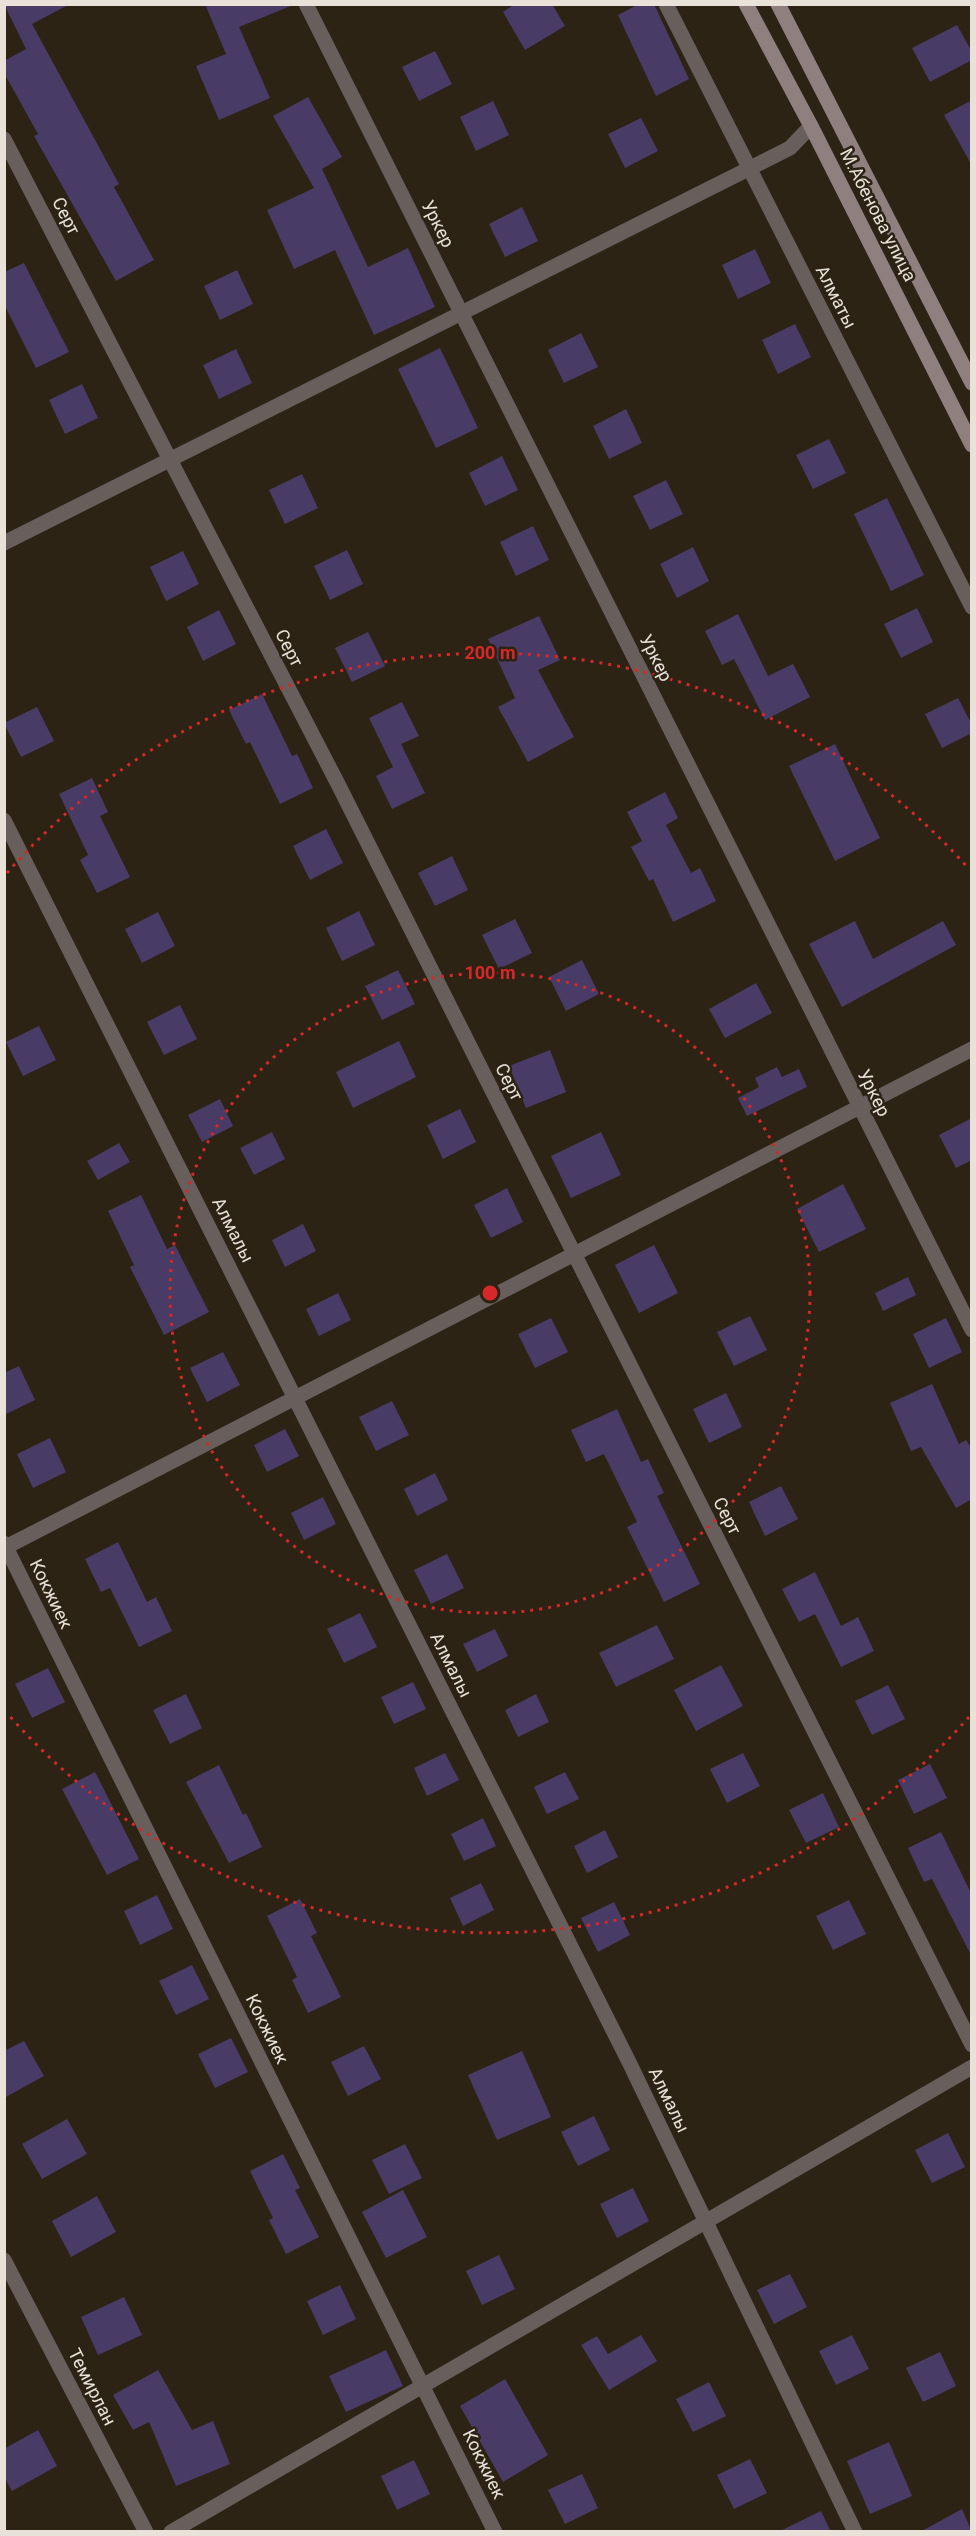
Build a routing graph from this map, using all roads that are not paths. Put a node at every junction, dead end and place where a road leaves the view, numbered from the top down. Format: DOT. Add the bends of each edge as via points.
graph roads {
  1 [pos="306,4"];
  2 [pos="666,4"];
  3 [pos="746,4"];
  4 [pos="778,4"];
  5 [pos="811,126"];
  6 [pos="4,139"];
  7 [pos="749,169"];
  8 [pos="461,314"];
  9 [pos="972,383"];
  10 [pos="972,445"];
  11 [pos="170,460"];
  12 [pos="4,543"];
  13 [pos="972,607"];
  14 [pos="4,820"];
  15 [pos="972,1049"];
  16 [pos="860,1107"];
  17 [pos="574,1254"];
  18 [pos="972,1330"];
  19 [pos="295,1398"];
  20 [pos="5,1546"];
  21 [pos="972,2045"];
  22 [pos="972,2067"];
  23 [pos="705,2220"];
  24 [pos="4,2260"];
  25 [pos="423,2385"];
  26 [pos="146,2532"];
  27 [pos="171,2532"];
  28 [pos="495,2532"];
  29 [pos="855,2532"];
  1 -- 8 [label="street, Уркер"];
  2 -- 7 [label="street, Алматы"];
  3 -- 5 [label="main road, М.Абенова улица"];
  4 -- 9 [label="main road, М.Абенова улица"];
  5 -- 7 [label="street" via="790,148"];
  5 -- 10 [label="main road, М.Абенова улица"];
  6 -- 11 [label="street, Серт"];
  7 -- 8 [label="street"];
  7 -- 13 [label="street, Алматы"];
  8 -- 11 [label="street"];
  8 -- 16 [label="street, Уркер"];
  11 -- 12 [label="street"];
  11 -- 17 [label="street, Серт"];
  14 -- 19 [label="street, Алмалы"];
  15 -- 16 [label="street"];
  16 -- 17 [label="street"];
  16 -- 18 [label="street, Уркер"];
  17 -- 19 [label="street"];
  17 -- 21 [label="street, Серт"];
  19 -- 20 [label="street"];
  19 -- 23 [label="street, Алмалы"];
  20 -- 25 [label="street, Кокжиек"];
  22 -- 23 [label="street"];
  23 -- 25 [label="street"];
  23 -- 29 [label="street, Алмалы"];
  24 -- 26 [label="street, Темирлан"];
  25 -- 27 [label="street"];
  25 -- 28 [label="street, Кокжиек"];
}
